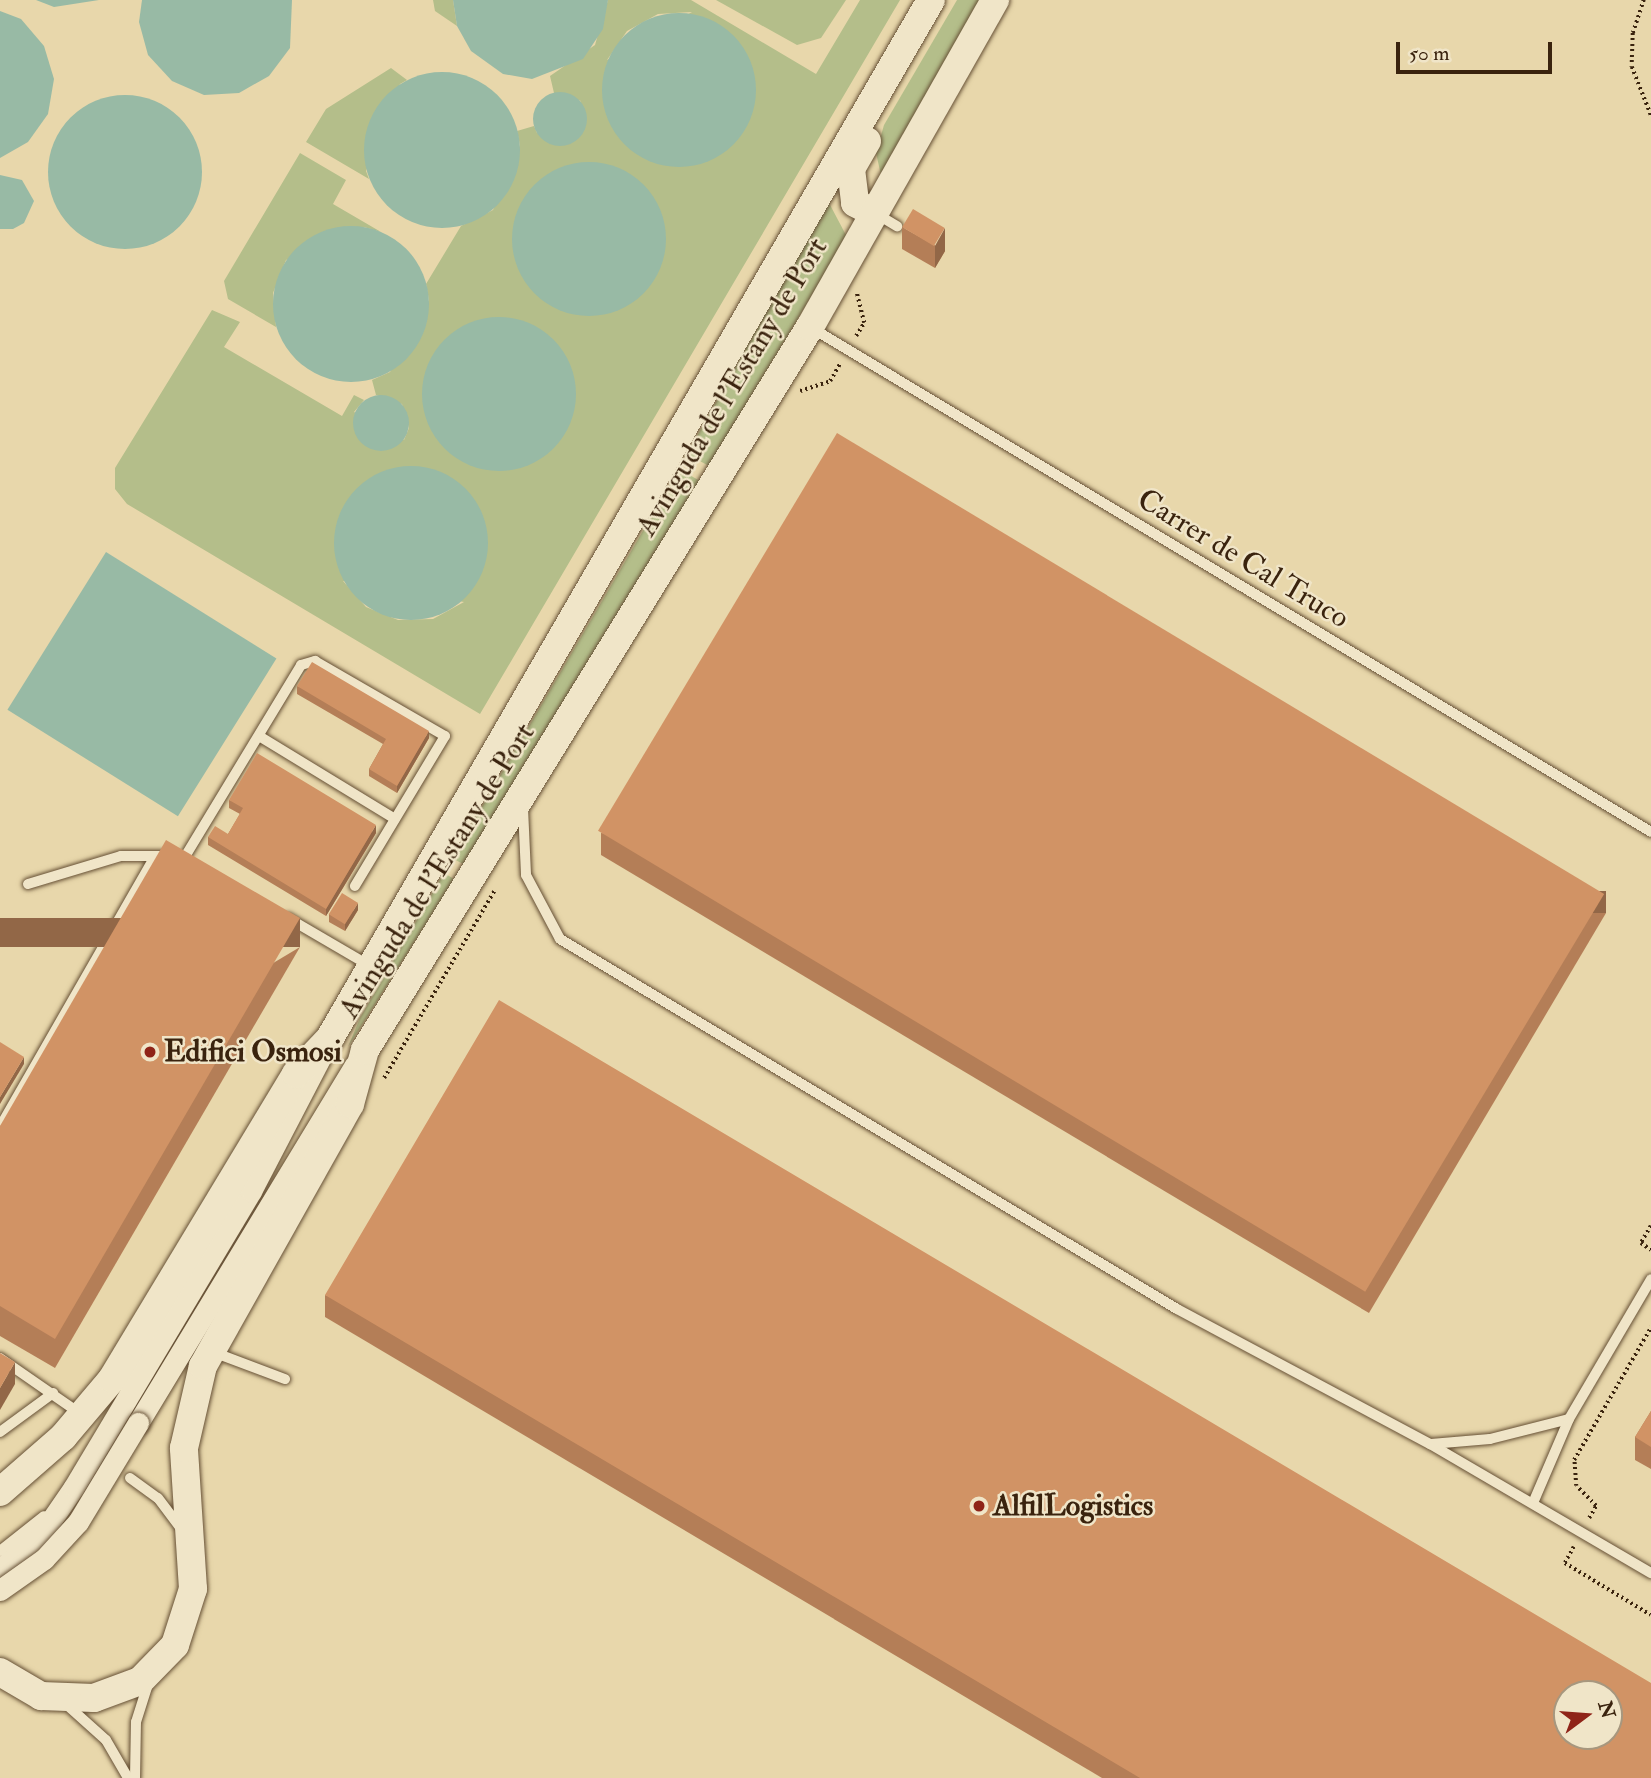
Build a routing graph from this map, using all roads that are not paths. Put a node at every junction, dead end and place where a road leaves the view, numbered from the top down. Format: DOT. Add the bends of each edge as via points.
graph roads {
  1 [pos="931,0"];
  2 [pos="950,0"];
  3 [pos="995,0"];
  4 [pos="886,219"];
  5 [pos="810,327"];
  6 [pos="259,736"];
  7 [pos="523,799"];
  8 [pos="395,819"];
  9 [pos="1651,832"];
  10 [pos="155,856"];
  11 [pos="183,860"];
  12 [pos="201,870"];
  13 [pos="28,884"];
  14 [pos="355,886"];
  15 [pos="271,909"];
  16 [pos="370,966"];
  17 [pos="330,1038"];
  18 [pos="365,1050"];
  19 [pos="0,1127"];
  20 [pos="1651,1279"];
  21 [pos="210,1352"];
  22 [pos="0,1358"];
  23 [pos="285,1379"];
  24 [pos="53,1393"];
  25 [pos="83,1416"];
  26 [pos="1569,1419"];
  27 [pos="0,1432"];
  28 [pos="1430,1444"];
  29 [pos="130,1478"];
  30 [pos="74,1488"];
  31 [pos="1,1491"];
  32 [pos="1533,1503"];
  33 [pos="0,1551"];
  34 [pos="194,1561"];
  35 [pos="0,1569"];
  36 [pos="1651,1573"];
  37 [pos="0,1590"];
  38 [pos="154,1671"];
  39 [pos="0,1672"];
  40 [pos="55,1699"];
  41 [pos="128,1778"];
  42 [pos="135,1778"];
  1 -- 16 [label="street, Avinguda de l'Estany de Port"];
  2 -- 4 [label="street" via="851,169 855,203"];
  3 -- 4 [label="street, Avinguda de l'Estany de Port"];
  4 -- 5 [label="street, Avinguda de l'Estany de Port"];
  5 -- 7 [label="street, Avinguda de l'Estany de Port"];
  5 -- 9 [label="lane, Carrer de Cal Truco"];
  6 -- 8 [label="lane"];
  6 -- 8 [label="lane" via="301,665 315,661 445,736"];
  6 -- 11 [label="lane"];
  7 -- 18 [label="street, Avinguda de l'Estany de Port" via="466,876"];
  7 -- 28 [label="lane" via="526,875 560,939 1177,1309"];
  8 -- 14 [label="lane"];
  10 -- 11 [label="lane"];
  10 -- 13 [label="lane" via="121,856"];
  10 -- 19 [label="lane"];
  11 -- 12 [label="lane"];
  15 -- 16 [label="lane"];
  16 -- 17 [label="street, Avinguda de l'Estany de Port"];
  17 -- 25 [label="street, Avinguda de l'Estany de Port" via="296,1074 112,1379"];
  17 -- 30 [label="street" via="264,1168"];
  18 -- 21 [label="street, Avinguda de l'Estany de Port" via="350,1104"];
  18 -- 37 [label="street, bridge" via="78,1522 44,1559"];
  20 -- 26 [label="lane"];
  21 -- 23 [label="lane"];
  21 -- 34 [label="street, Avinguda de l'Estany de Port" via="185,1437"];
  22 -- 24 [label="lane"];
  24 -- 25 [label="lane"];
  24 -- 27 [label="lane"];
  25 -- 31 [label="street, Avinguda de l'Estany de Port"];
  26 -- 28 [label="lane" via="1490,1439"];
  26 -- 32 [label="lane"];
  28 -- 32 [label="lane"];
  29 -- 34 [label="lane" via="170,1512"];
  30 -- 33 [label="lane"];
  30 -- 35 [label="street" via="41,1535"];
  32 -- 36 [label="lane"];
  34 -- 38 [label="street, Avinguda de l'Estany de Port" via="184,1629"];
  38 -- 40 [label="street, Avinguda de l'Estany de Port" via="108,1695"];
  38 -- 42 [label="lane" via="136,1722"];
  39 -- 40 [label="street"];
  40 -- 41 [label="lane" via="106,1740"];
}
